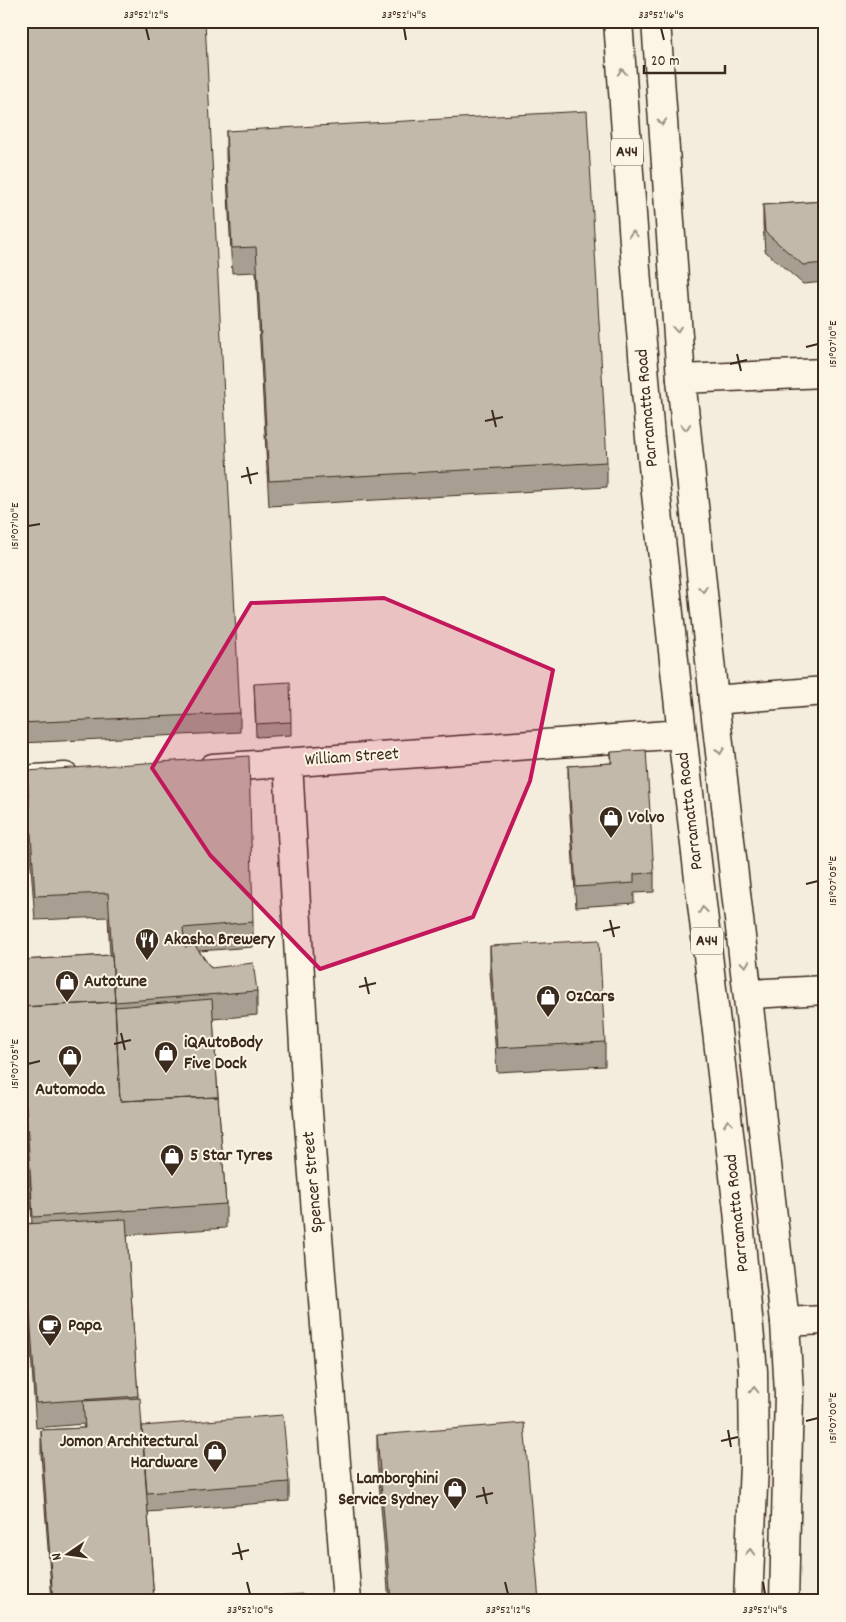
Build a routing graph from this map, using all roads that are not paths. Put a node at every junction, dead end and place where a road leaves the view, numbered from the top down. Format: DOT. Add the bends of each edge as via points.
graph roads {
  1 [pos="618,21"];
  2 [pos="656,21"];
  3 [pos="825,373"];
  4 [pos="681,379"];
  5 [pos="825,691"];
  6 [pos="714,700"];
  7 [pos="682,734"];
  8 [pos="288,763"];
  9 [pos="190,769"];
  10 [pos="90,775"];
  11 [pos="21,780"];
  12 [pos="825,990"];
  13 [pos="749,994"];
  14 [pos="825,1320"];
  15 [pos="785,1322"];
  16 [pos="347,1601"];
  17 [pos="748,1601"];
  18 [pos="784,1601"];
  7 -- 1 [label="main road, Parramatta Road / A44, one-way" via="649,429"];
  2 -- 4 [label="main road, Parramatta Road / A44, one-way"];
  3 -- 4 [label="main road"];
  4 -- 6 [label="main road, Parramatta Road / A44, one-way"];
  5 -- 6 [label="main road"];
  6 -- 13 [label="main road, Parramatta Road / A44, one-way"];
  7 -- 8 [label="main road, William Street"];
  17 -- 7 [label="main road, Parramatta Road / A44, one-way" via="754,1371"];
  8 -- 9 [label="main road, William Street"];
  8 -- 16 [label="main road, Spencer Street" via="308,1108"];
  10 -- 11 [label="main road"];
  12 -- 13 [label="main road"];
  13 -- 15 [label="main road, Parramatta Road / A44"];
  14 -- 15 [label="main road"];
  15 -- 18 [label="main road, Parramatta Road / A44" via="789,1394"];
}
